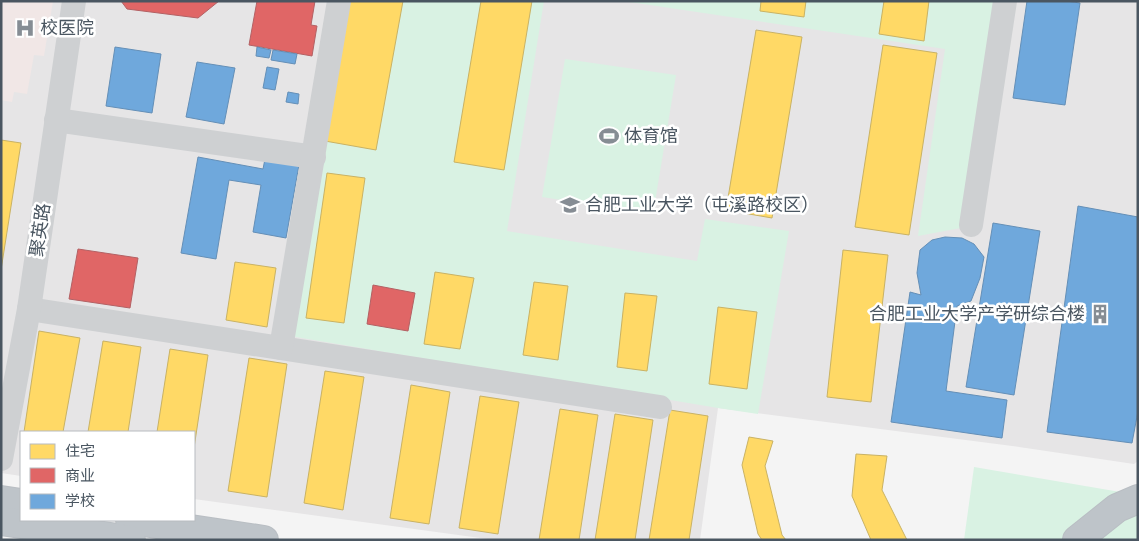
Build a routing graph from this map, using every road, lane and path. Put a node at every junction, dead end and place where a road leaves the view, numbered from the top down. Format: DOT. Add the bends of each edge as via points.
graph roads {
  1 [pos="74,1"];
  2 [pos="339,1"];
  3 [pos="1005,1"];
  4 [pos="56,120"];
  5 [pos="314,157"];
  6 [pos="971,225"];
  7 [pos="29,309"];
  8 [pos="281,348"];
  9 [pos="660,407"];
  10 [pos="1,458"];
  11 [pos="1138,480"];
  12 [pos="1,500"];
  13 [pos="20,503"];
  14 [pos="1127,503"];
  15 [pos="1,521"];
  16 [pos="137,521"];
  17 [pos="131,540"];
  18 [pos="264,540"];
  19 [pos="1077,540"];
  1 -- 4 [label="street, 聚英路"];
  2 -- 5 [label="street"];
  3 -- 6 [label="street"];
  4 -- 5 [label="street"];
  4 -- 7 [label="street, 聚英路"];
  5 -- 8 [label="street"];
  7 -- 8 [label="street"];
  7 -- 10 [label="street, 聚英路"];
  8 -- 9 [label="street"];
  11 -- 14 [label="highway"];
  12 -- 13 [label="highway"];
  14 -- 19 [label="highway"];
  15 -- 17 [label="highway"];
  16 -- 18 [label="highway"];
}
